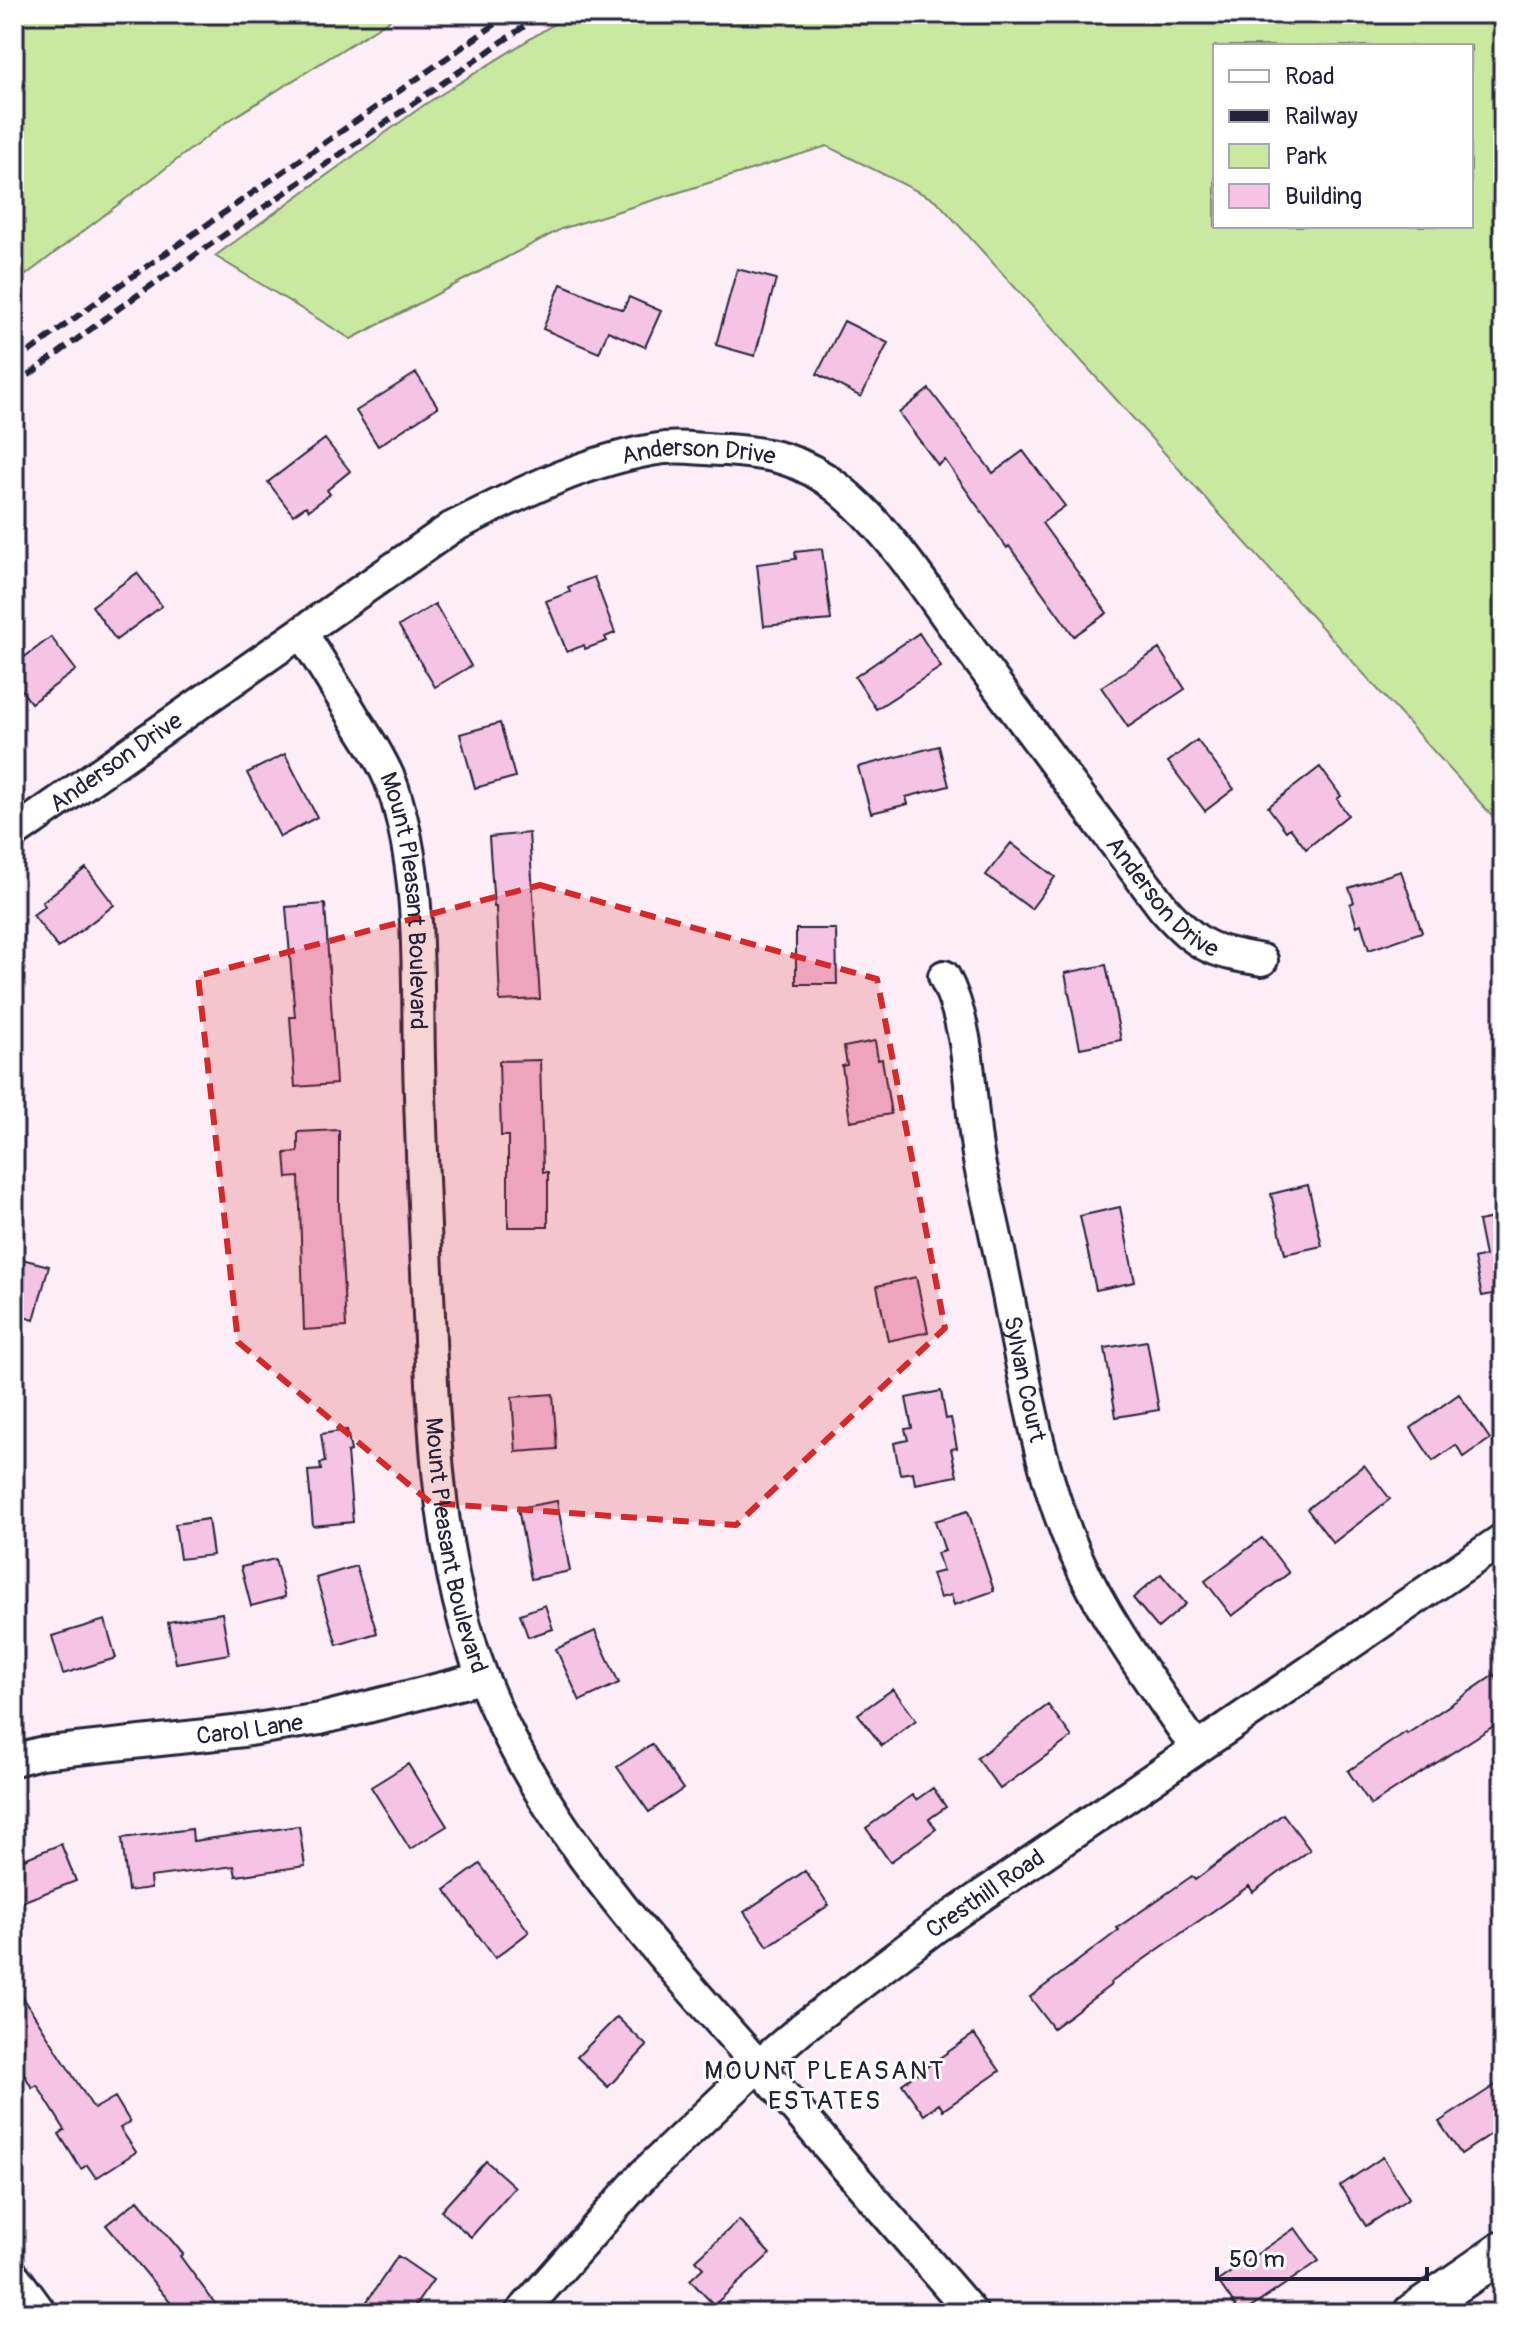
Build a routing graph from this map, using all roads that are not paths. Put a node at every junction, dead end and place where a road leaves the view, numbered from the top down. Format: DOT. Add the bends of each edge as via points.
graph roads {
  1 [pos="302,633"];
  2 [pos="14,833"];
  3 [pos="1262,960"];
  4 [pos="944,976"];
  5 [pos="1503,1539"];
  6 [pos="482,1678"];
  7 [pos="1196,1748"];
  8 [pos="14,1760"];
  9 [pos="758,2066"];
  10 [pos="1503,2251"];
  11 [pos="14,2276"];
  12 [pos="41,2313"];
  13 [pos="521,2313"];
  14 [pos="972,2313"];
  15 [pos="1413,2313"];
  1 -- 2 [label="street, Anderson Drive"];
  1 -- 3 [label="street, Anderson Drive" via="451,528 578,470 668,448 777,455 836,486 895,546 1181,928 1201,944"];
  1 -- 6 [label="street, Mount Pleasant Boulevard" via="392,783 407,840 416,898 436,1452 447,1542"];
  4 -- 7 [label="street, Sylvan Court" via="962,1024 981,1168 1050,1485 1107,1617"];
  5 -- 7 [label="street, Cresthill Road"];
  6 -- 8 [label="street, Carol Lane" via="320,1719"];
  6 -- 9 [label="street, Mount Pleasant Boulevard" via="556,1819 642,1932"];
  7 -- 9 [label="street, Cresthill Road" via="936,1927"];
  9 -- 13 [label="street, Cresthill Road" via="644,2174"];
  9 -- 14 [label="street, Mount Pleasant Boulevard"];
  10 -- 15 [label="street"];
  11 -- 12 [label="street"];
}
